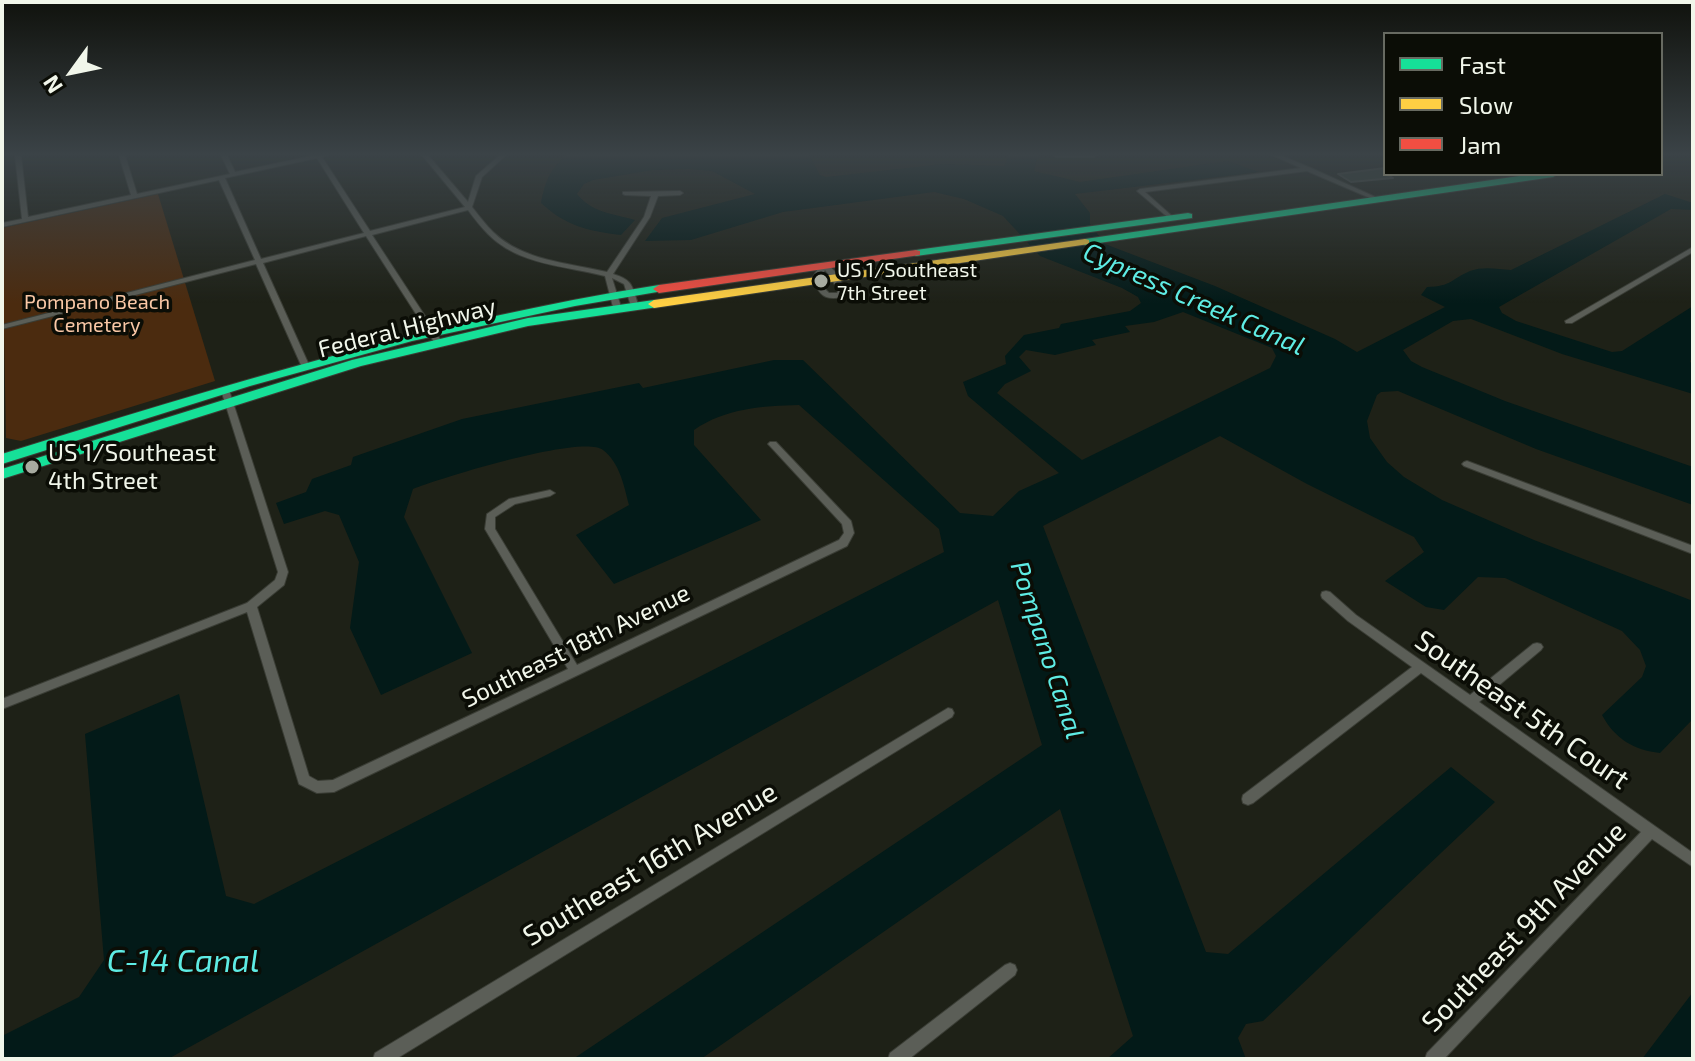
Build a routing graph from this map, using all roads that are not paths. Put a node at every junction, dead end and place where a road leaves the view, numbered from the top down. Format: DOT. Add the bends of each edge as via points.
graph roads {
  1 [pos="23,205"];
  2 [pos="95,205"];
  3 [pos="233,205"];
  4 [pos="350,205"];
  5 [pos="466,205"];
  6 [pos="471,205"];
  7 [pos="651,205"];
  8 [pos="1156,205"];
  9 [pos="1269,205"];
  10 [pos="1337,205"];
  11 [pos="469,208"];
  12 [pos="1229,216"];
  13 [pos="1171,218"];
  14 [pos="25,220"];
  15 [pos="2,225"];
  16 [pos="1104,233"];
  17 [pos="368,234"];
  18 [pos="1693,249"];
  19 [pos="258,262"];
  20 [pos="608,276"];
  21 [pos="623,299"];
  22 [pos="1569,321"];
  23 [pos="2,327"];
  24 [pos="434,335"];
  25 [pos="305,365"];
  26 [pos="227,396"];
  27 [pos="773,444"];
  28 [pos="2,459"];
  29 [pos="1467,464"];
  30 [pos="2,474"];
  31 [pos="550,493"];
  32 [pos="1693,550"];
  33 [pos="1326,595"];
  34 [pos="251,606"];
  35 [pos="1537,647"];
  36 [pos="1421,667"];
  37 [pos="575,671"];
  38 [pos="1470,702"];
  39 [pos="2,704"];
  40 [pos="948,713"];
  41 [pos="1248,799"];
  42 [pos="1651,831"];
  43 [pos="1693,861"];
  44 [pos="1010,970"];
  45 [pos="381,1059"];
  46 [pos="896,1059"];
  47 [pos="1433,1059"];
  1 -- 14 [label="street"];
  2 -- 14 [label="street"];
  3 -- 19 [label="street"];
  4 -- 17 [label="street"];
  5 -- 11 [label="street"];
  6 -- 11 [label="street"];
  7 -- 20 [label="street"];
  8 -- 13 [label="street"];
  9 -- 12 [label="main road"];
  10 -- 12 [label="main road, Federal Highway"];
  11 -- 17 [label="street"];
  11 -- 20 [label="street" via="492,235 520,253 557,267"];
  12 -- 13 [label="main road, Federal Highway"];
  12 -- 16 [label="main road, Federal Highway" via="1203,225"];
  13 -- 16 [label="main road, Federal Highway"];
  14 -- 15 [label="street"];
  16 -- 21 [label="main road, Federal Highway"];
  17 -- 19 [label="street"];
  17 -- 24 [label="street"];
  18 -- 22 [label="street"];
  19 -- 23 [label="street"];
  19 -- 25 [label="street"];
  20 -- 21 [label="street"];
  20 -- 21 [label="street" via="625,281"];
  21 -- 24 [label="main road, Federal Highway" via="528,322"];
  24 -- 25 [label="main road, Federal Highway"];
  24 -- 26 [label="main road, Federal Highway" via="357,363"];
  25 -- 26 [label="main road, Federal Highway"];
  26 -- 28 [label="main road, Federal Highway"];
  26 -- 30 [label="main road, Federal Highway"];
  26 -- 34 [label="street" via="283,572 280,582"];
  27 -- 37 [label="street, Southeast 18th Avenue" via="847,523 843,543"];
  29 -- 32 [label="street"];
  31 -- 37 [label="street" via="512,501 490,516 490,529"];
  33 -- 36 [label="street, Southeast 5th Court"];
  34 -- 37 [label="street, Southeast 18th Avenue" via="304,780 317,787 334,786"];
  34 -- 39 [label="street"];
  35 -- 38 [label="street"];
  36 -- 38 [label="street, Southeast 5th Court"];
  36 -- 41 [label="street"];
  38 -- 42 [label="street, Southeast 5th Court"];
  40 -- 45 [label="street, Southeast 16th Avenue"];
  42 -- 43 [label="street, Southeast 5th Court"];
  42 -- 47 [label="street, Southeast 9th Avenue"];
  44 -- 46 [label="street"];
}
